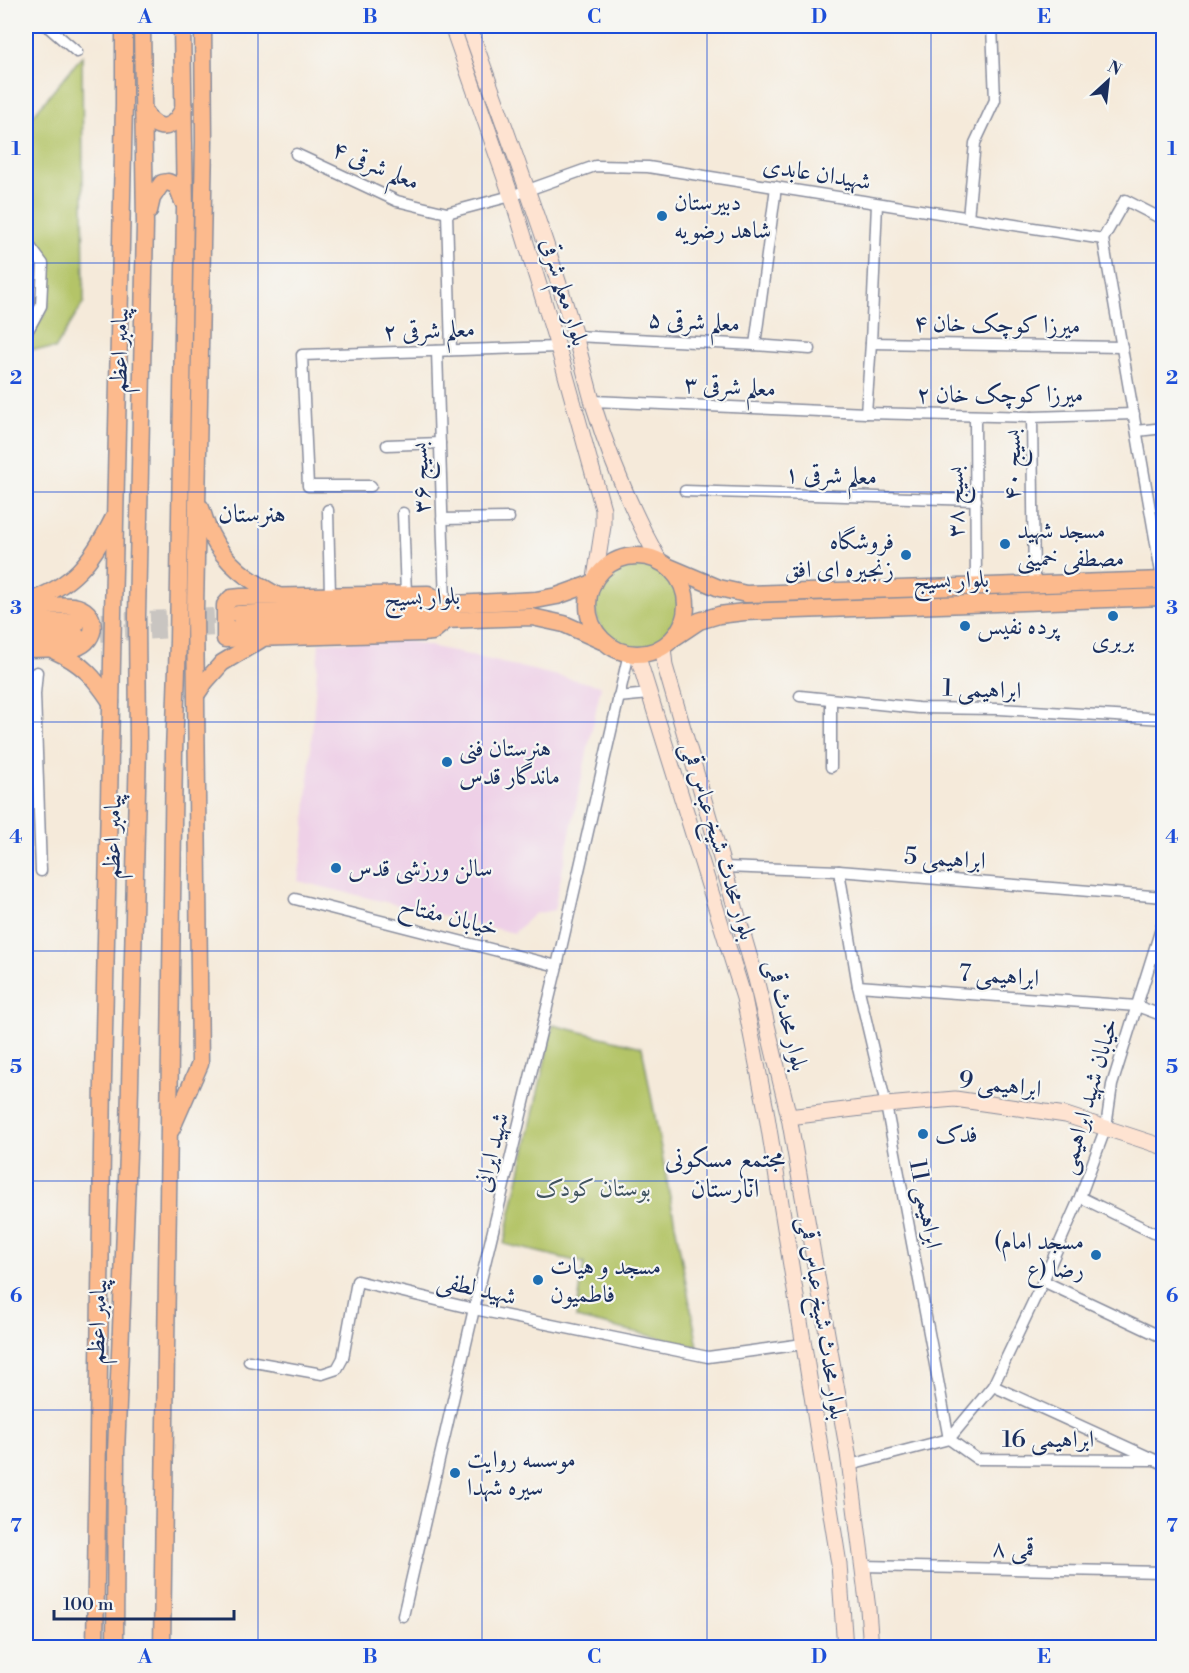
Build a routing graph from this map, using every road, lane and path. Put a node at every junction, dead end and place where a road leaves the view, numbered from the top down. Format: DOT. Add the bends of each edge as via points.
graph roads {
  1 [pos="47,26"];
  2 [pos="124,26"];
  3 [pos="141,26"];
  4 [pos="182,26"];
  5 [pos="203,26"];
  6 [pos="452,26"];
  7 [pos="468,26"];
  8 [pos="992,26"];
  9 [pos="77,52"];
  10 [pos="184,107"];
  11 [pos="143,110"];
  12 [pos="296,154"];
  13 [pos="776,188"];
  14 [pos="527,190"];
  15 [pos="512,196"];
  16 [pos="877,204"];
  17 [pos="185,209"];
  18 [pos="447,213"];
  19 [pos="968,219"];
  20 [pos="1164,220"];
  21 [pos="145,224"];
  22 [pos="1102,239"];
  23 [pos="26,241"];
  24 [pos="26,334"];
  25 [pos="575,336"];
  26 [pos="871,343"];
  27 [pos="755,345"];
  28 [pos="558,347"];
  29 [pos="1122,347"];
  30 [pos="810,349"];
  31 [pos="451,350"];
  32 [pos="437,351"];
  33 [pos="593,401"];
  34 [pos="866,413"];
  35 [pos="1134,414"];
  36 [pos="975,416"];
  37 [pos="1032,417"];
  38 [pos="1164,428"];
  39 [pos="1137,431"];
  40 [pos="440,443"];
  41 [pos="387,445"];
  42 [pos="371,486"];
  43 [pos="685,491"];
  44 [pos="197,497"];
  45 [pos="976,500"];
  46 [pos="328,510"];
  47 [pos="403,513"];
  48 [pos="115,515"];
  49 [pos="509,518"];
  50 [pos="442,519"];
  51 [pos="1159,528"];
  52 [pos="663,564"];
  53 [pos="594,580"];
  54 [pos="1034,585"];
  55 [pos="1155,585"];
  56 [pos="976,587"];
  57 [pos="1164,590"];
  58 [pos="406,594"];
  59 [pos="330,595"];
  60 [pos="278,596"];
  61 [pos="1164,597"];
  62 [pos="26,603"];
  63 [pos="26,608"];
  64 [pos="446,612"];
  65 [pos="239,621"];
  66 [pos="26,622"];
  67 [pos="26,637"];
  68 [pos="262,639"];
  69 [pos="602,640"];
  70 [pos="178,641"];
  71 [pos="195,641"];
  72 [pos="669,642"];
  73 [pos="52,649"];
  74 [pos="26,650"];
  75 [pos="633,653"];
  76 [pos="26,676"];
  77 [pos="649,694"];
  78 [pos="195,695"];
  79 [pos="800,696"];
  80 [pos="618,697"];
  81 [pos="831,700"];
  82 [pos="111,702"];
  83 [pos="1164,719"];
  84 [pos="831,767"];
  85 [pos="724,867"];
  86 [pos="41,871"];
  87 [pos="839,871"];
  88 [pos="1164,897"];
  89 [pos="296,899"];
  90 [pos="1164,919"];
  91 [pos="557,966"];
  92 [pos="858,986"];
  93 [pos="1137,1006"];
  94 [pos="1164,1016"];
  95 [pos="103,1079"];
  96 [pos="886,1105"];
  97 [pos="789,1117"];
  98 [pos="1106,1127"];
  99 [pos="129,1129"];
  100 [pos="168,1137"];
  101 [pos="1164,1147"];
  102 [pos="1080,1197"];
  103 [pos="1164,1238"];
  104 [pos="1043,1281"];
  105 [pos="474,1309"];
  106 [pos="1164,1338"];
  107 [pos="803,1344"];
  108 [pos="249,1361"];
  109 [pos="993,1386"];
  110 [pos="98,1438"];
  111 [pos="949,1439"];
  112 [pos="116,1453"];
  113 [pos="1159,1462"];
  114 [pos="850,1465"];
  115 [pos="862,1566"];
  116 [pos="1164,1572"];
  117 [pos="403,1616"];
  118 [pos="95,1647"];
  119 [pos="115,1647"];
  120 [pos="162,1647"];
  121 [pos="845,1647"];
  122 [pos="871,1647"];
  1 -- 9 [label="street"];
  2 -- 48 [label="main road"];
  3 -- 11 [label="main road, پیامبر اعظم"];
  4 -- 10 [label="main road"];
  5 -- 44 [label="main road"];
  6 -- 15 [label="main road, بلوار معلم شرقی"];
  7 -- 14 [label="main road, بلوار معلم شرقی"];
  8 -- 19 [label="street" via="995,100 975,143"];
  10 -- 11 [label="main road" via="176,121 161,127"];
  10 -- 17 [label="main road"];
  11 -- 21 [label="main road, پیامبر اعظم"];
  12 -- 18 [label="street, معلم شرقی ۴" via="397,201"];
  13 -- 14 [label="street, شهیدان عابدی" via="648,167 595,166"];
  13 -- 16 [label="street, شهیدان عابدی"];
  13 -- 27 [label="street"];
  14 -- 15 [label="street, شهیدان عابدی"];
  14 -- 25 [label="main road, بلوار معلم شرقی"];
  15 -- 18 [label="street, معلم شرقی ۴"];
  15 -- 28 [label="main road, بلوار معلم شرقی"];
  16 -- 19 [label="street, شهیدان عابدی"];
  16 -- 26 [label="street"];
  17 -- 21 [label="main road" via="177,186 162,183 152,198"];
  17 -- 70 [label="main road"];
  18 -- 31 [label="street"];
  19 -- 22 [label="street, شهیدان عابدی"];
  20 -- 22 [label="street" via="1125,200"];
  21 -- 99 [label="main road, پیامبر اعظم"];
  22 -- 29 [label="street"];
  23 -- 24 [label="street" via="43,264 41,306"];
  25 -- 27 [label="street, معلم شرقی ۵"];
  25 -- 33 [label="main road, بلوار معلم شرقی"];
  26 -- 29 [label="street, میرزا کوچک خان ۴"];
  26 -- 34 [label="street"];
  27 -- 30 [label="street, معلم شرقی ۵"];
  28 -- 31 [label="street, معلم شرقی ۲"];
  28 -- 53 [label="main road, بلوار معلم شرقی" via="603,509"];
  29 -- 35 [label="street"];
  31 -- 32 [label="street, معلم شرقی ۲"];
  32 -- 40 [label="street, بسیج ۳۶"];
  32 -- 42 [label="street, معلم شرقی ۲" via="302,355 308,486"];
  33 -- 34 [label="street, معلم شرقی ۳"];
  33 -- 52 [label="main road, بلوار معلم شرقی" via="623,490"];
  34 -- 36 [label="street, میرزا کوچک خان ۲"];
  35 -- 37 [label="street, میرزا کوچک خان ۲"];
  35 -- 39 [label="street"];
  36 -- 37 [label="street, میرزا کوچک خان ۲"];
  36 -- 45 [label="street, بسیج ۳۸"];
  37 -- 54 [label="street, بسیج ۴۰"];
  38 -- 39 [label="street"];
  39 -- 51 [label="street"];
  40 -- 41 [label="street"];
  40 -- 50 [label="street, بسیج ۳۶"];
  43 -- 45 [label="street, معلم شرقی ۱"];
  44 -- 60 [label="main road" via="219,548 252,582"];
  44 -- 71 [label="main road"];
  45 -- 56 [label="street, بسیج ۳۸"];
  46 -- 59 [label="street"];
  47 -- 58 [label="street"];
  48 -- 62 [label="main road" via="88,561 69,580"];
  48 -- 82 [label="main road"];
  49 -- 50 [label="street"];
  50 -- 64 [label="street, بسیج ۳۶"];
  51 -- 55 [label="street"];
  52 -- 53 [label="main road" via="636,555 620,558"];
  52 -- 56 [label="main road, بلوار بسیج" via="719,588 746,594"];
  52 -- 72 [label="main road" via="678,577 685,592 683,623"];
  53 -- 64 [label="main road, بلوار بسیج" via="557,596"];
  53 -- 69 [label="main road" via="588,594 588,610 592,627"];
  54 -- 55 [label="main road, بلوار بسیج"];
  54 -- 56 [label="main road, بلوار بسیج"];
  55 -- 57 [label="street"];
  55 -- 61 [label="main road, بلوار بسیج"];
  55 -- 72 [label="main road, بلوار بسیج" via="744,612 699,621"];
  58 -- 59 [label="main road"];
  58 -- 64 [label="main road" via="428,594"];
  59 -- 60 [label="main road"];
  60 -- 68 [label="main road" via="231,598 225,605 225,639"];
  63 -- 73 [label="main road" via="73,606 89,615 93,629 87,642 75,648"];
  64 -- 65 [label="main road, بلوار بسیج"];
  64 -- 68 [label="main road" via="432,632"];
  64 -- 69 [label="main road, بلوار بسیج" via="532,617 564,624"];
  66 -- 67 [label="main road" via="77,628"];
  68 -- 78 [label="main road" via="222,663"];
  69 -- 75 [label="main road" via="616,650"];
  70 -- 71 [label="main road"];
  70 -- 100 [label="main road"];
  71 -- 78 [label="main road"];
  72 -- 75 [label="main road" via="648,653"];
  72 -- 85 [label="main road, بلوار محدث قمی" via="665,666"];
  73 -- 74 [label="main road"];
  73 -- 82 [label="main road" via="84,667"];
  75 -- 77 [label="main road, بلوار محدث شیخ عباس قمی"];
  75 -- 80 [label="street, شهید ایرانی"];
  76 -- 86 [label="street" via="37,672"];
  77 -- 80 [label="street"];
  77 -- 107 [label="main road, بلوار محدث شیخ عباس قمی" via="744,998"];
  78 -- 100 [label="main road" via="200,1064"];
  79 -- 81 [label="street, ابراهیمی 1"];
  80 -- 91 [label="street, شهید ایرانی"];
  81 -- 83 [label="street, ابراهیمی 1" via="918,708"];
  81 -- 84 [label="street"];
  82 -- 95 [label="main road"];
  85 -- 87 [label="street, ابراهیمی 5"];
  85 -- 97 [label="main road, بلوار محدث قمی" via="756,978"];
  87 -- 88 [label="street, ابراهیمی 5"];
  87 -- 92 [label="street, ابراهیمی 11"];
  89 -- 91 [label="street, خیابان مفتاح"];
  90 -- 93 [label="street, خیابان شهید ابراهیمی"];
  91 -- 105 [label="street, شهید ایرانی"];
  92 -- 93 [label="street, ابراهیمی 7"];
  92 -- 96 [label="street, ابراهیمی 11"];
  93 -- 94 [label="street, ابراهیمی 7"];
  93 -- 98 [label="street, خیابان شهید ابراهیمی" via="1112,1085"];
  95 -- 99 [label="main road"];
  95 -- 110 [label="main road"];
  96 -- 97 [label="main road, ابراهیمی 9"];
  96 -- 98 [label="main road, ابراهیمی 9" via="955,1100 1066,1115"];
  96 -- 111 [label="street, ابراهیمی 11"];
  97 -- 114 [label="main road, بلوار محدث شیخ عباس قمی"];
  98 -- 101 [label="main road, ابراهیمی 9"];
  98 -- 102 [label="street, خیابان شهید ابراهیمی"];
  99 -- 112 [label="main road, پیامبر اعظم"];
  100 -- 120 [label="main road"];
  102 -- 103 [label="street"];
  102 -- 104 [label="street, خیابان شهید ابراهیمی"];
  104 -- 106 [label="street"];
  104 -- 109 [label="street, خیابان شهید ابراهیمی"];
  105 -- 107 [label="street, شهید لطفی" via="708,1357"];
  105 -- 108 [label="street, شهید لطفی" via="357,1281 343,1358 337,1369 322,1374"];
  105 -- 117 [label="street, شهید ایرانی"];
  107 -- 121 [label="main road, بلوار محدث شیخ عباس قمی" via="839,1564"];
  109 -- 111 [label="street, خیابان شهید ابراهیمی"];
  109 -- 113 [label="street"];
  110 -- 112 [label="main road"];
  110 -- 118 [label="main road"];
  111 -- 113 [label="street, ابراهیمی 16" via="977,1459"];
  111 -- 114 [label="street"];
  112 -- 119 [label="main road, پیامبر اعظم"];
  114 -- 115 [label="main road, بلوار محدث شیخ عباس قمی"];
  115 -- 116 [label="street, قمی ۸"];
  115 -- 122 [label="main road, بلوار محدث شیخ عباس قمی"];
}
